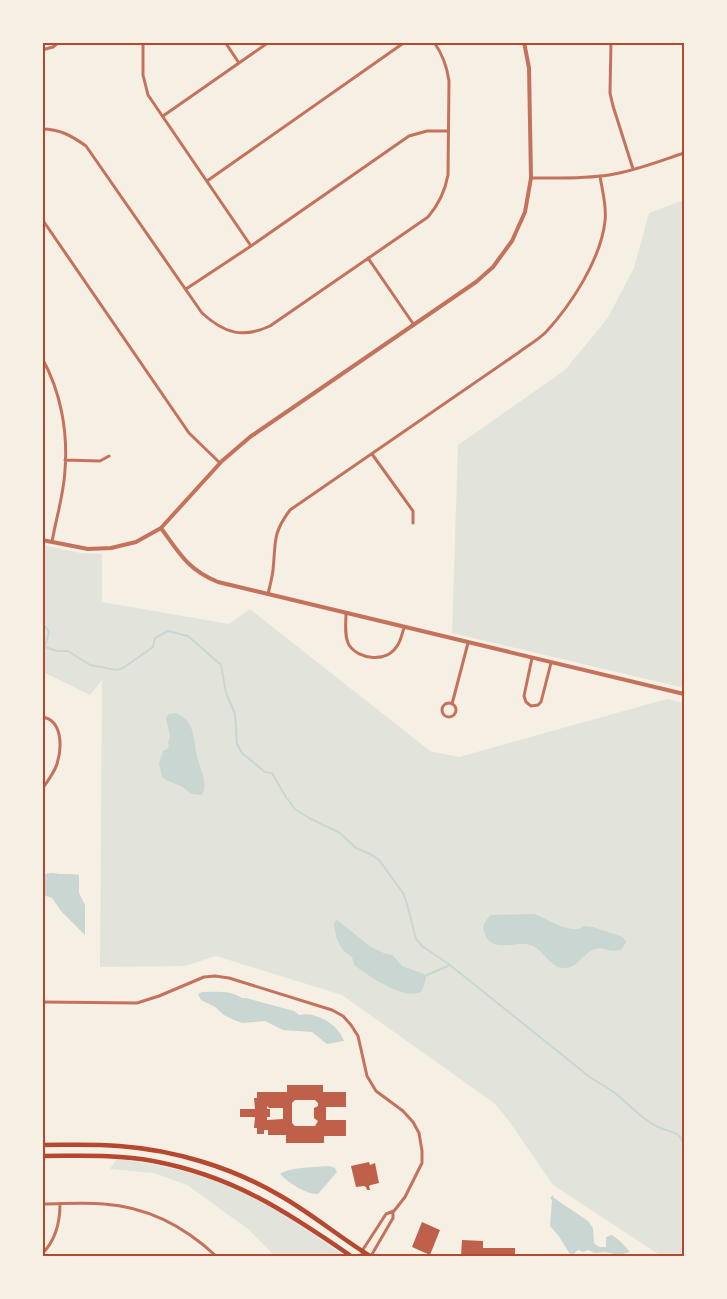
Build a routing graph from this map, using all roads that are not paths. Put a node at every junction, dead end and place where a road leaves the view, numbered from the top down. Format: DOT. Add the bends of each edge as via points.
graph roads {
  1 [pos="58,42"];
  2 [pos="143,42"];
  3 [pos="224,42"];
  4 [pos="269,42"];
  5 [pos="405,42"];
  6 [pos="434,42"];
  7 [pos="524,42"];
  8 [pos="611,42"];
  9 [pos="42,50"];
  10 [pos="238,63"];
  11 [pos="163,116"];
  12 [pos="42,129"];
  13 [pos="448,131"];
  14 [pos="684,153"];
  15 [pos="633,169"];
  16 [pos="600,176"];
  17 [pos="531,178"];
  18 [pos="207,181"];
  19 [pos="42,219"];
  20 [pos="251,246"];
  21 [pos="368,258"];
  22 [pos="186,289"];
  23 [pos="414,325"];
  24 [pos="42,358"];
  25 [pos="372,454"];
  26 [pos="109,456"];
  27 [pos="66,460"];
  28 [pos="220,464"];
  29 [pos="413,523"];
  30 [pos="161,528"];
  31 [pos="42,540"];
  32 [pos="52,542"];
  33 [pos="268,595"];
  34 [pos="346,613"];
  35 [pos="404,628"];
  36 [pos="468,643"];
  37 [pos="532,658"];
  38 [pos="550,662"];
  39 [pos="684,694"];
  40 [pos="452,704"];
  41 [pos="42,716"];
  42 [pos="42,789"];
  43 [pos="42,1002"];
  44 [pos="42,1145"];
  45 [pos="42,1156"];
  46 [pos="42,1204"];
  47 [pos="60,1204"];
  48 [pos="394,1211"];
  49 [pos="42,1254"];
  50 [pos="362,1254"];
  51 [pos="216,1256"];
  52 [pos="351,1256"];
  53 [pos="371,1256"];
  1 -- 9 [label="street"];
  2 -- 11 [label="street" via="144,84"];
  3 -- 10 [label="street"];
  4 -- 10 [label="street"];
  5 -- 18 [label="street"];
  6 -- 13 [label="street" via="447,68"];
  7 -- 17 [label="street" via="529,68"];
  8 -- 15 [label="street" via="612,106"];
  10 -- 11 [label="street"];
  11 -- 18 [label="street"];
  12 -- 22 [label="street" via="63,132 86,146"];
  13 -- 20 [label="street" via="427,131 408,136"];
  13 -- 21 [label="street" via="448,176 438,204 428,217"];
  14 -- 15 [label="street"];
  15 -- 16 [label="street"];
  16 -- 17 [label="street"];
  16 -- 25 [label="street" via="605,208 602,234 576,293 545,333"];
  17 -- 23 [label="street" via="525,212 512,241 493,267"];
  18 -- 20 [label="street"];
  19 -- 28 [label="street" via="189,433"];
  20 -- 22 [label="street"];
  21 -- 22 [label="street" via="258,332 234,332 212,322"];
  21 -- 23 [label="street"];
  23 -- 28 [label="street" via="250,437"];
  24 -- 27 [label="street" via="52,378 64,422"];
  25 -- 29 [label="street" via="413,511"];
  25 -- 33 [label="street" via="290,510 281,522 275,537"];
  26 -- 27 [label="street" via="100,461"];
  27 -- 32 [label="street"];
  28 -- 30 [label="street"];
  30 -- 32 [label="street" via="136,542 111,548 88,549"];
  30 -- 33 [label="street" via="188,564 205,577"];
  31 -- 32 [label="street"];
  33 -- 34 [label="street"];
  34 -- 35 [label="street"];
  34 -- 35 [label="street" via="346,638 350,646 365,657 390,653 397,647"];
  35 -- 36 [label="street"];
  36 -- 37 [label="street"];
  36 -- 40 [label="street"];
  37 -- 38 [label="street"];
  37 -- 38 [label="street" via="524,696 526,702 533,706 540,702"];
  38 -- 39 [label="street"];
  40 -- 40 [label="street" via="443,707 446,716 456,713"];
  41 -- 42 [label="street" via="55,723 60,735 57,766"];
  43 -- 48 [label="street" via="137,1002 204,977 215,976 343,1016 358,1036 367,1076 376,1091 403,1111 419,1133 422,1163"];
  44 -- 50 [label="main road" via="120,1146 177,1155 208,1164 277,1194"];
  45 -- 52 [label="main road" via="120,1157 185,1168 251,1193 283,1210"];
  46 -- 47 [label="street"];
  47 -- 49 [label="street" via="57,1231"];
  47 -- 51 [label="street" via="106,1204 150,1214 183,1230"];
  48 -- 50 [label="street" via="386,1214"];
  48 -- 53 [label="street"];
  50 -- 53 [label="main road"];
}
